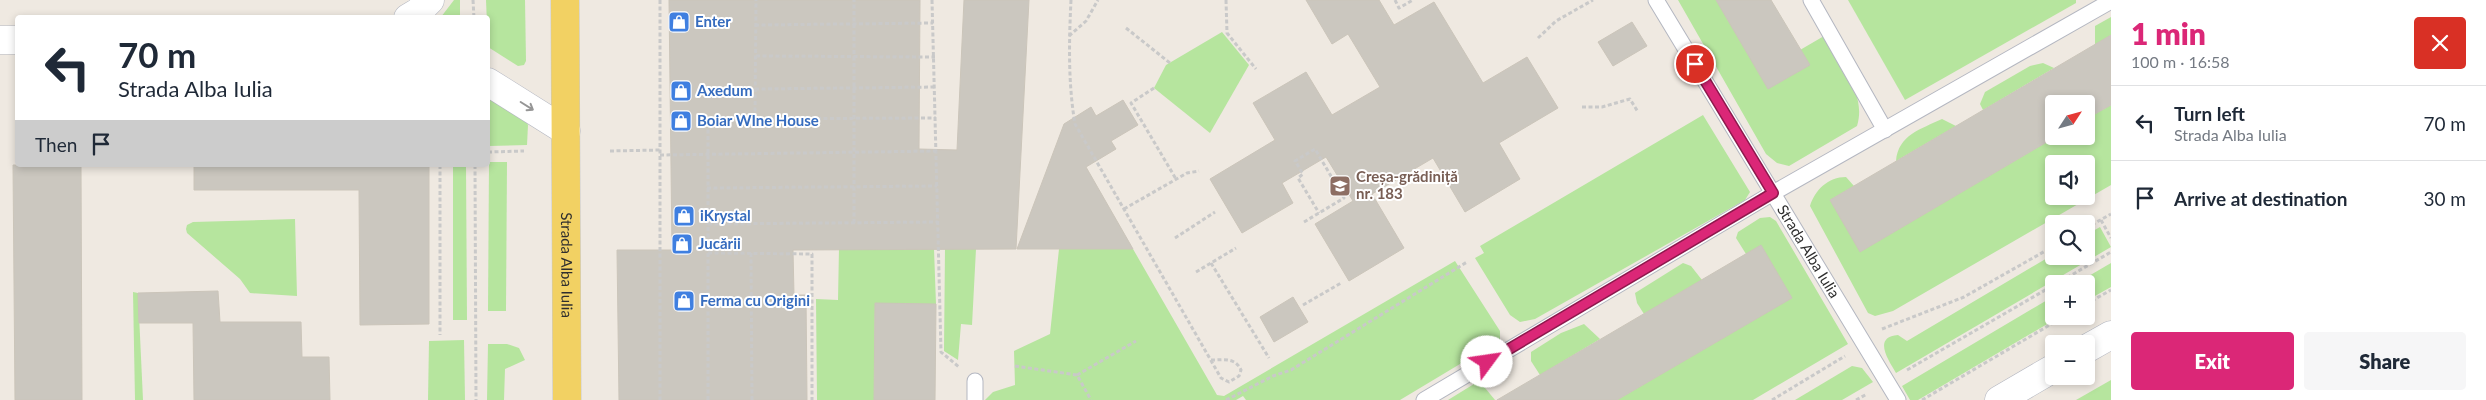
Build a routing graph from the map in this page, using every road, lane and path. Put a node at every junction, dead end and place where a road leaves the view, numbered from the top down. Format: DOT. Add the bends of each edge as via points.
graph roads {
  1 [pos="430,0"];
  2 [pos="473,0"];
  3 [pos="565,0"];
  4 [pos="660,0"];
  5 [pos="756,0"];
  6 [pos="854,0"];
  7 [pos="932,0"];
  8 [pos="1071,0"];
  9 [pos="1098,0"];
  10 [pos="1226,0"];
  11 [pos="1395,0"];
  12 [pos="1413,0"];
  13 [pos="1593,0"];
  14 [pos="1656,0"];
  15 [pos="1811,0"];
  16 [pos="2103,3"];
  17 [pos="413,15"];
  18 [pos="474,15"];
  19 [pos="933,23"];
  20 [pos="854,24"];
  21 [pos="756,26"];
  22 [pos="1126,28"];
  23 [pos="1069,36"];
  24 [pos="1538,38"];
  25 [pos="0,40"];
  26 [pos="15,40"];
  27 [pos="756,56"];
  28 [pos="854,57"];
  29 [pos="935,57"];
  30 [pos="1170,63"];
  31 [pos="1256,69"];
  32 [pos="490,83"];
  33 [pos="936,87"];
  34 [pos="854,88"];
  35 [pos="1154,88"];
  36 [pos="755,89"];
  37 [pos="1582,107"];
  38 [pos="1638,112"];
  39 [pos="755,118"];
  40 [pos="854,118"];
  41 [pos="936,118"];
  42 [pos="1885,130"];
  43 [pos="566,131"];
  44 [pos="660,150"];
  45 [pos="610,151"];
  46 [pos="937,151"];
  47 [pos="490,152"];
  48 [pos="524,152"];
  49 [pos="854,152"];
  50 [pos="660,155"];
  51 [pos="708,155"];
  52 [pos="440,167"];
  53 [pos="475,167"];
  54 [pos="1199,171"];
  55 [pos="1176,179"];
  56 [pos="938,186"];
  57 [pos="854,187"];
  58 [pos="708,188"];
  59 [pos="1773,193"];
  60 [pos="1124,209"];
  61 [pos="1215,212"];
  62 [pos="1319,213"];
  63 [pos="2111,214"];
  64 [pos="2100,220"];
  65 [pos="938,222"];
  66 [pos="1304,222"];
  67 [pos="854,223"];
  68 [pos="2095,223"];
  69 [pos="708,224"];
  70 [pos="1175,238"];
  71 [pos="2111,238"];
  72 [pos="1236,248"];
  73 [pos="2045,251"];
  74 [pos="2111,252"];
  75 [pos="708,253"];
  76 [pos="750,253"];
  77 [pos="1467,262"];
  78 [pos="1211,263"];
  79 [pos="1196,272"];
  80 [pos="2071,275"];
  81 [pos="1341,283"];
  82 [pos="2045,290"];
  83 [pos="2111,290"];
  84 [pos="2095,299"];
  85 [pos="1303,305"];
  86 [pos="2050,325"];
  87 [pos="2111,334"];
  88 [pos="440,335"];
  89 [pos="1136,341"];
  90 [pos="1865,344"];
  91 [pos="2095,344"];
  92 [pos="1269,358"];
  93 [pos="1211,360"];
  94 [pos="1015,366"];
  95 [pos="2045,373"];
  96 [pos="1077,376"];
  97 [pos="975,381"];
  98 [pos="1887,382"];
  99 [pos="476,400"];
  100 [pos="567,400"];
  101 [pos="660,400"];
  102 [pos="708,400"];
  103 [pos="752,400"];
  104 [pos="812,400"];
  105 [pos="975,400"];
  106 [pos="1091,400"];
  107 [pos="1226,400"];
  108 [pos="1424,400"];
  109 [pos="1772,400"];
  110 [pos="1856,400"];
  111 [pos="1898,400"];
  112 [pos="1922,400"];
  113 [pos="1999,400"];
  1 -- 17 [label="street"];
  2 -- 18 [label="path"];
  3 -- 43 [label="main road, Strada Alba Iulia"];
  4 -- 44 [label="path"];
  5 -- 21 [label="path"];
  6 -- 20 [label="path"];
  7 -- 19 [label="path"];
  8 -- 23 [label="path"];
  9 -- 23 [label="path" via="1086,21"];
  10 -- 31 [label="path" via="1227,33"];
  11 -- 12 [label="path" via="1400,8"];
  13 -- 24 [label="path" via="1556,21"];
  14 -- 59 [label="lane, Strada Alba Iulia"];
  15 -- 42 [label="lane"];
  16 -- 42 [label="lane"];
  19 -- 20 [label="path"];
  19 -- 29 [label="path"];
  20 -- 21 [label="path"];
  20 -- 28 [label="path"];
  21 -- 27 [label="path"];
  22 -- 30 [label="path"];
  23 -- 60 [label="path" via="1075,124"];
  25 -- 26 [label="street"];
  27 -- 28 [label="path"];
  27 -- 36 [label="path"];
  28 -- 29 [label="path"];
  28 -- 34 [label="path"];
  29 -- 33 [label="path"];
  32 -- 43 [label="street, one-way"];
  33 -- 34 [label="path"];
  33 -- 41 [label="path"];
  34 -- 36 [label="path"];
  34 -- 40 [label="path"];
  35 -- 55 [label="path" via="1130,103"];
  36 -- 39 [label="path"];
  37 -- 38 [label="path" via="1602,107 1630,99"];
  39 -- 40 [label="path"];
  39 -- 51 [label="path" via="708,119"];
  40 -- 41 [label="path"];
  40 -- 49 [label="path"];
  41 -- 46 [label="path"];
  42 -- 59 [label="lane"];
  43 -- 100 [label="main road, Strada Alba Iulia"];
  44 -- 45 [label="path"];
  44 -- 50 [label="path"];
  46 -- 49 [label="path"];
  46 -- 56 [label="path"];
  47 -- 48 [label="path"];
  49 -- 51 [label="path"];
  49 -- 57 [label="path"];
  50 -- 51 [label="path"];
  50 -- 101 [label="path"];
  51 -- 58 [label="path"];
  52 -- 88 [label="path"];
  53 -- 99 [label="path"];
  54 -- 55 [label="path"];
  55 -- 60 [label="path"];
  56 -- 57 [label="path"];
  56 -- 65 [label="path"];
  57 -- 58 [label="path"];
  57 -- 67 [label="path"];
  58 -- 69 [label="path"];
  59 -- 90 [label="lane, Strada Alba Iulia"];
  59 -- 108 [label="lane"];
  60 -- 93 [label="path"];
  61 -- 70 [label="path"];
  62 -- 62 [label="path" via="1298,178 1303,174 1295,161 1314,149 1344,198"];
  62 -- 66 [label="path"];
  63 -- 64 [label="path"];
  64 -- 68 [label="path"];
  64 -- 71 [label="path"];
  65 -- 67 [label="path"];
  65 -- 97 [label="path" via="941,352"];
  67 -- 69 [label="path"];
  69 -- 75 [label="path"];
  72 -- 78 [label="path"];
  73 -- 90 [label="path" via="1964,296 1882,330"];
  74 -- 80 [label="path"];
  75 -- 76 [label="path"];
  75 -- 102 [label="path"];
  76 -- 103 [label="path"];
  76 -- 104 [label="path" via="812,254"];
  77 -- 107 [label="path" via="1291,370"];
  78 -- 79 [label="path"];
  78 -- 92 [label="path"];
  81 -- 85 [label="path"];
  82 -- 98 [label="path"];
  83 -- 84 [label="path"];
  86 -- 112 [label="path"];
  87 -- 91 [label="street"];
  89 -- 96 [label="path"];
  90 -- 98 [label="lane, Strada Alba Iulia"];
  90 -- 109 [label="path"];
  93 -- 93 [label="path" via="1238,363 1239,376 1229,382 1221,378"];
  94 -- 96 [label="path"];
  95 -- 113 [label="street"];
  96 -- 106 [label="path"];
  97 -- 105 [label="lane"];
  98 -- 110 [label="path"];
  98 -- 111 [label="lane, Strada Alba Iulia"];
}
